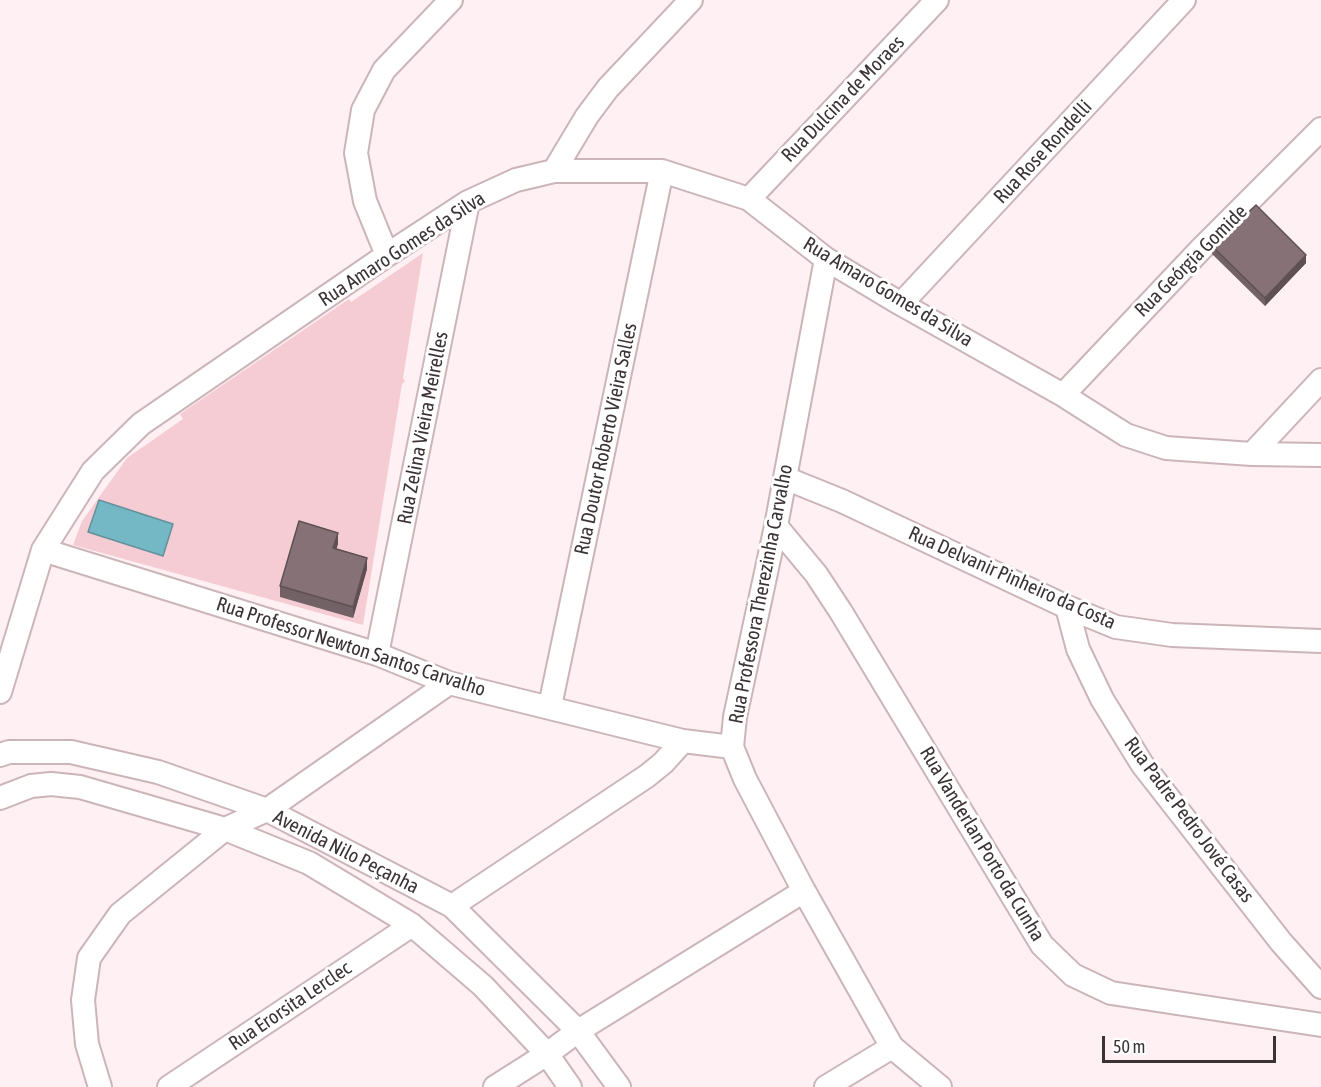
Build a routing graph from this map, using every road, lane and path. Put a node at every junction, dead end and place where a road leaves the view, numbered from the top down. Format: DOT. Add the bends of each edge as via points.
graph roads {
  1 [pos="451,0"];
  2 [pos="691,0"];
  3 [pos="938,0"];
  4 [pos="1184,0"];
  5 [pos="1321,129"];
  6 [pos="554,171"];
  7 [pos="662,171"];
  8 [pos="749,199"];
  9 [pos="468,202"];
  10 [pos="387,255"];
  11 [pos="825,259"];
  12 [pos="901,304"];
  13 [pos="1321,380"];
  14 [pos="1063,394"];
  15 [pos="1252,454"];
  16 [pos="1321,455"];
  17 [pos="785,478"];
  18 [pos="776,526"];
  19 [pos="43,550"];
  20 [pos="1067,607"];
  21 [pos="1321,641"];
  22 [pos="377,654"];
  23 [pos="449,682"];
  24 [pos="0,692"];
  25 [pos="550,706"];
  26 [pos="683,741"];
  27 [pos="732,747"];
  28 [pos="0,755"];
  29 [pos="0,798"];
  30 [pos="267,810"];
  31 [pos="225,829"];
  32 [pos="804,891"];
  33 [pos="452,906"];
  34 [pos="412,925"];
  35 [pos="1321,987"];
  36 [pos="1321,1024"];
  37 [pos="578,1031"];
  38 [pos="892,1047"];
  39 [pos="547,1053"];
  40 [pos="100,1087"];
  41 [pos="169,1087"];
  42 [pos="495,1087"];
  43 [pos="570,1087"];
  44 [pos="619,1087"];
  45 [pos="826,1087"];
  46 [pos="940,1087"];
  1 -- 10 [label="street" via="384,70 363,111 356,153 365,201"];
  2 -- 6 [label="street" via="608,88"];
  3 -- 8 [label="street, Rua Dulcina de Moraes"];
  4 -- 12 [label="street, Rua Rose Rondelli"];
  5 -- 14 [label="street, Rua Geórgia Gomide"];
  6 -- 7 [label="street, Rua Amaro Gomes da Silva"];
  6 -- 9 [label="street, Rua Amaro Gomes da Silva" via="516,180"];
  7 -- 8 [label="street, Rua Amaro Gomes da Silva"];
  7 -- 25 [label="street, Rua Doutor Roberto Vieira Salles"];
  8 -- 11 [label="street, Rua Amaro Gomes da Silva"];
  9 -- 10 [label="street, Rua Amaro Gomes da Silva"];
  9 -- 22 [label="street, Rua Zelina Vieira Meirelles"];
  10 -- 19 [label="street, Rua Amaro Gomes da Silva" via="141,424 93,471"];
  11 -- 12 [label="street, Rua Amaro Gomes da Silva"];
  11 -- 17 [label="street, Rua Professora Therezinha Carvalho"];
  12 -- 14 [label="street, Rua Amaro Gomes da Silva"];
  13 -- 15 [label="street"];
  14 -- 15 [label="street, Rua Amaro Gomes da Silva" via="1126,435 1166,448"];
  15 -- 16 [label="street, Rua Amaro Gomes da Silva"];
  17 -- 18 [label="street, Rua Professora Therezinha Carvalho"];
  17 -- 20 [label="street, Rua Delvanir Pinheiro da Costa"];
  18 -- 27 [label="street, Rua Professora Therezinha Carvalho"];
  18 -- 36 [label="street, Rua Vanderlan Porto da Cunha" via="842,612 1042,945 1073,975 1111,993"];
  19 -- 22 [label="street, Rua Professor Newton Santos Carvalho"];
  19 -- 24 [label="street, Rua Amaro Gomes da Silva"];
  20 -- 21 [label="street, Rua Delvanir Pinheiro da Costa" via="1116,627 1172,635"];
  20 -- 35 [label="street, Rua Padre Pedro Jové Casas" via="1078,649 1102,699 1142,764 1281,942"];
  22 -- 23 [label="street, Rua Professor Newton Santos Carvalho"];
  23 -- 25 [label="street, Rua Professor Newton Santos Carvalho"];
  23 -- 30 [label="street"];
  25 -- 26 [label="street, Rua Professor Newton Santos Carvalho"];
  26 -- 27 [label="street, Rua Professor Newton Santos Carvalho"];
  26 -- 33 [label="street" via="647,776"];
  27 -- 32 [label="street, Rua Professora Therezinha Carvalho"];
  28 -- 30 [label="street, Avenida Nilo Peçanha" via="71,752 159,772"];
  29 -- 31 [label="street, Avenida Nilo Peçanha" via="31,786 80,787"];
  30 -- 31 [label="street"];
  30 -- 33 [label="street, Avenida Nilo Peçanha"];
  31 -- 34 [label="street, Avenida Nilo Peçanha" via="309,863"];
  31 -- 40 [label="street" via="120,914 89,958 83,1000 87,1044"];
  32 -- 37 [label="street"];
  32 -- 38 [label="street, Rua Professora Therezinha Carvalho"];
  33 -- 37 [label="street, Avenida Nilo Peçanha"];
  34 -- 39 [label="street, Avenida Nilo Peçanha" via="483,986"];
  34 -- 41 [label="street, Rua Erorsita Lerclec"];
  37 -- 39 [label="street"];
  37 -- 44 [label="street, Avenida Nilo Peçanha"];
  38 -- 45 [label="street"];
  38 -- 46 [label="street, Rua Professora Therezinha Carvalho"];
  39 -- 42 [label="street"];
  39 -- 43 [label="street, Avenida Nilo Peçanha"];
}
